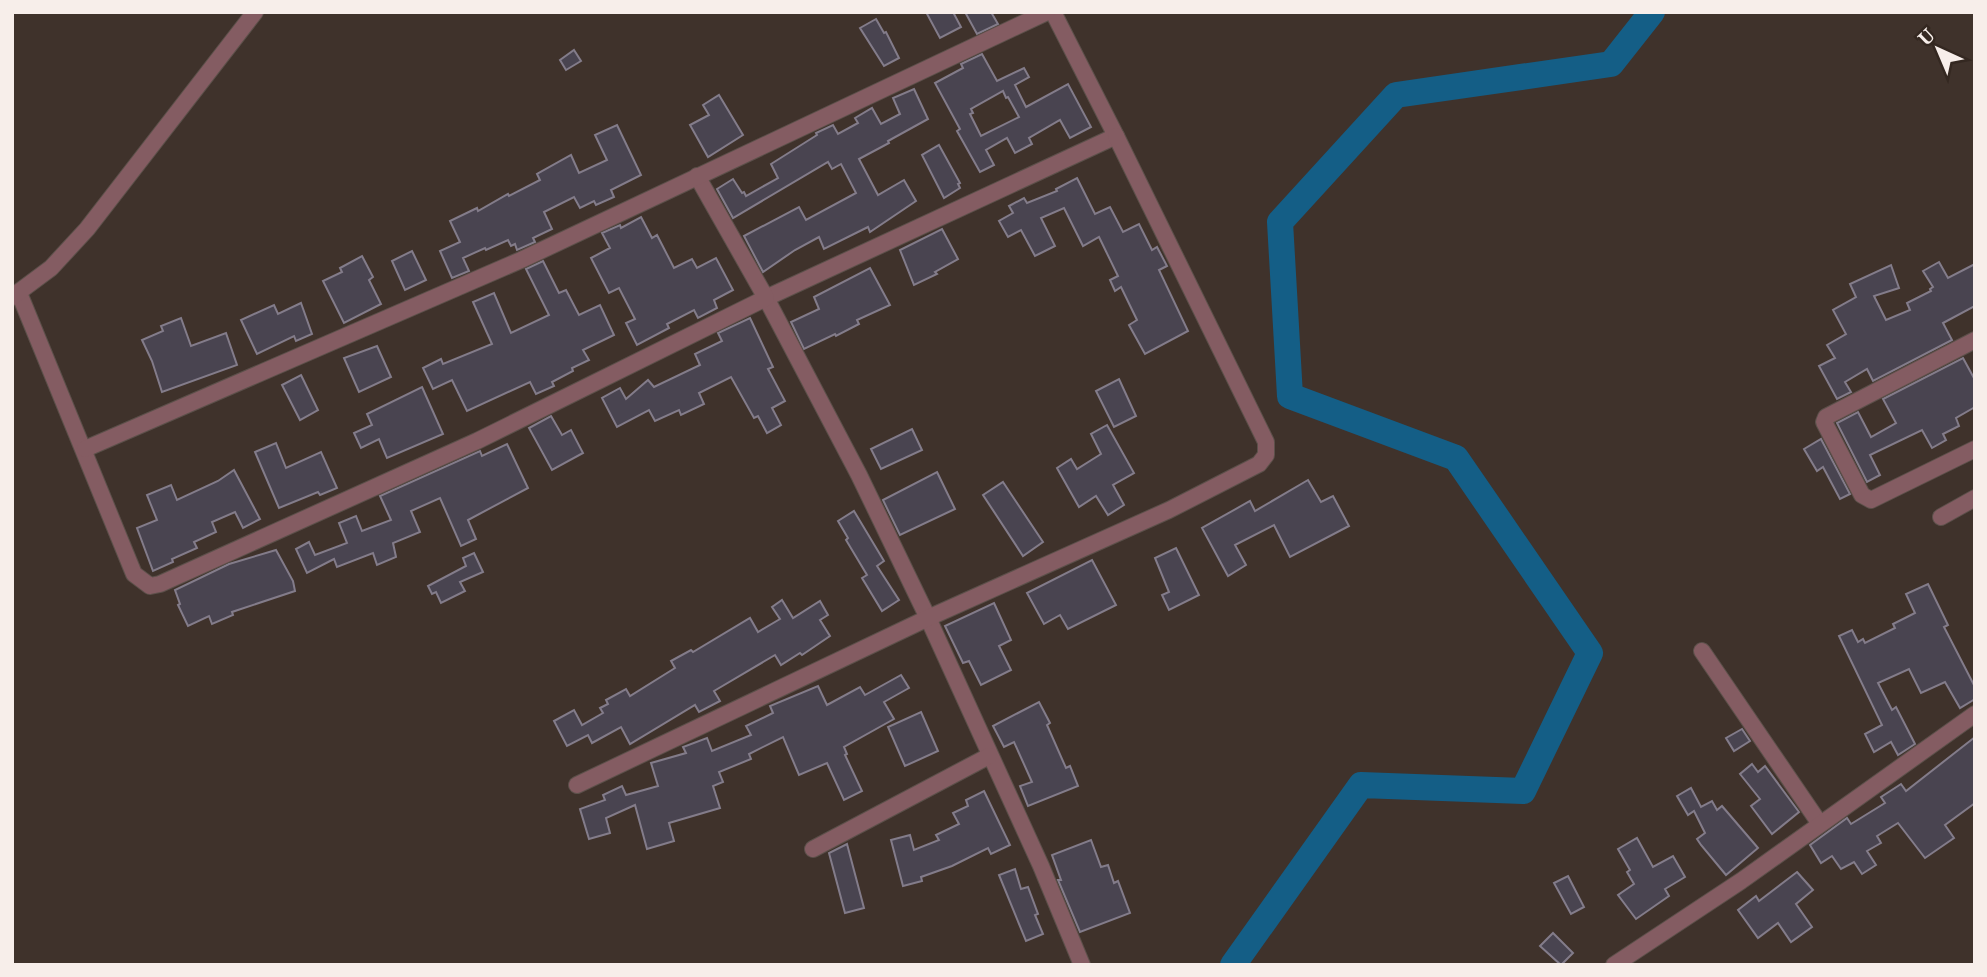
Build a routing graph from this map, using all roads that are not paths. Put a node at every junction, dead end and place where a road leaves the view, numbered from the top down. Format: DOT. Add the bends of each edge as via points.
graph roads {
  1 [pos="255,12"];
  2 [pos="1047,12"];
  3 [pos="1052,12"];
  4 [pos="1116,136"];
  5 [pos="697,176"];
  6 [pos="15,295"];
  7 [pos="766,298"];
  8 [pos="1975,340"];
  9 [pos="85,449"];
  10 [pos="1975,449"];
  11 [pos="1975,498"];
  12 [pos="1941,517"];
  13 [pos="928,618"];
  14 [pos="1702,651"];
  15 [pos="1975,715"];
  16 [pos="989,756"];
  17 [pos="578,785"];
  18 [pos="1820,824"];
  19 [pos="813,849"];
  20 [pos="1082,965"];
  21 [pos="1614,965"];
  1 -- 6 [label="street" via="87,229 51,268"];
  2 -- 5 [label="street"];
  3 -- 4 [label="street"];
  4 -- 7 [label="street"];
  4 -- 13 [label="street" via="1240,385 1266,442 1266,455 1259,464 1169,510"];
  5 -- 7 [label="street"];
  5 -- 9 [label="street" via="521,260"];
  6 -- 9 [label="street"];
  7 -- 9 [label="street" via="477,441 160,584 150,586 134,574"];
  7 -- 13 [label="street"];
  8 -- 10 [label="street" via="1824,422 1862,495 1871,500"];
  11 -- 12 [label="street"];
  13 -- 16 [label="street"];
  13 -- 17 [label="street"];
  14 -- 18 [label="street"];
  15 -- 18 [label="street"];
  16 -- 19 [label="street"];
  16 -- 20 [label="street"];
  18 -- 21 [label="street"];
}
